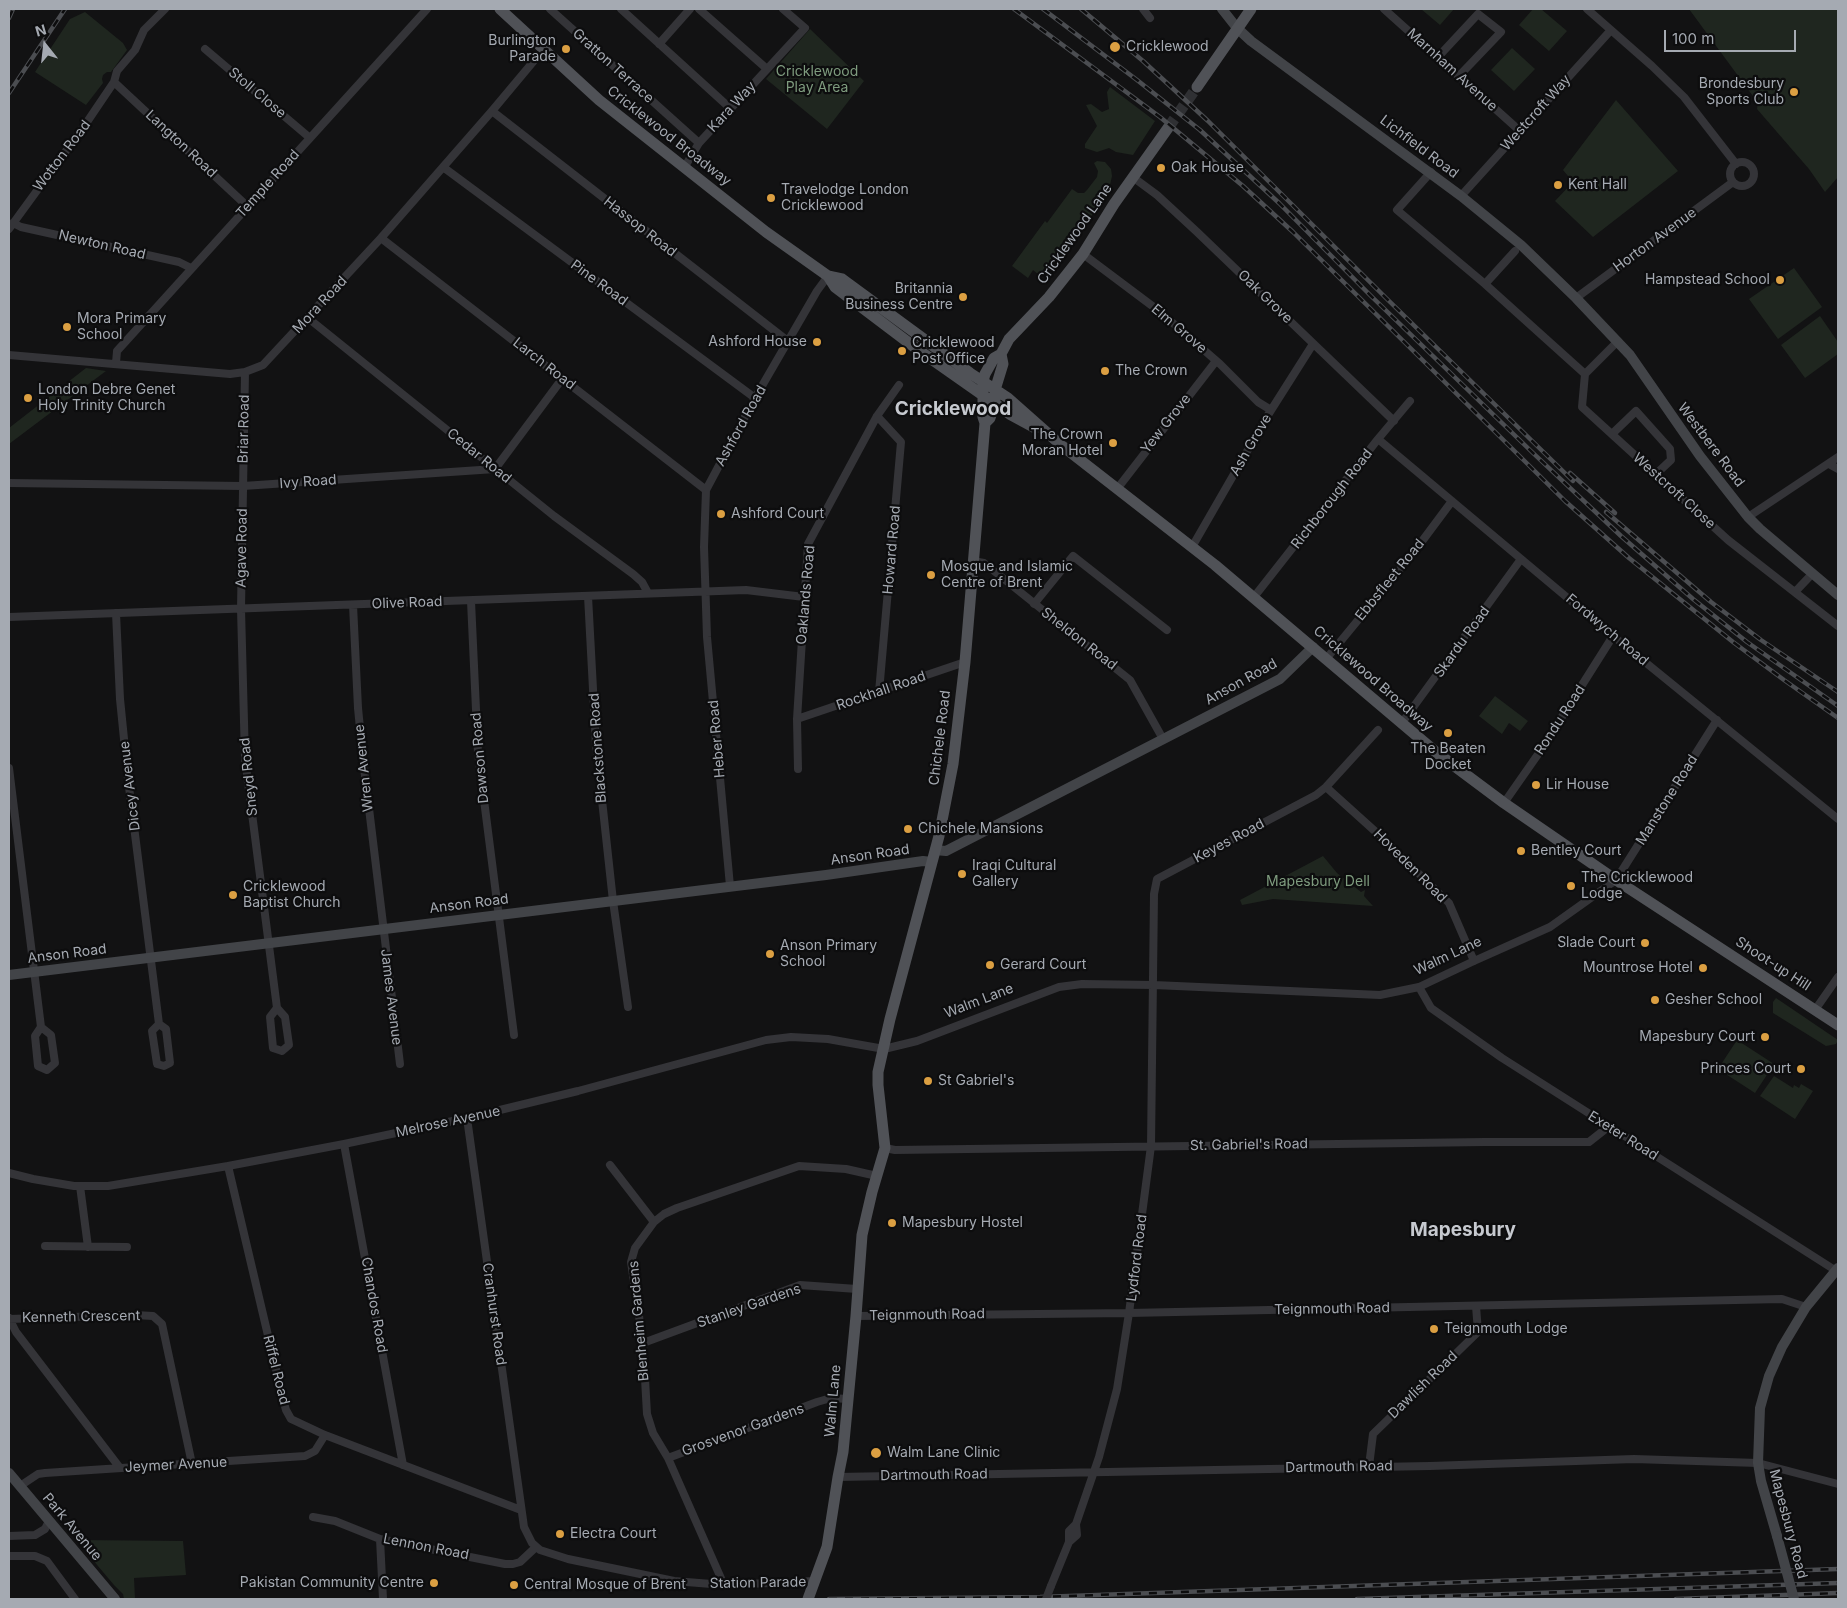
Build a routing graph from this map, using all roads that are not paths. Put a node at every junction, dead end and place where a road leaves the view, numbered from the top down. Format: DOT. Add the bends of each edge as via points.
graph roads {
  1 [pos="165,9"];
  2 [pos="427,9"];
  3 [pos="500,9"];
  4 [pos="550,9"];
  5 [pos="621,9"];
  6 [pos="690,9"];
  7 [pos="699,9"];
  8 [pos="783,9"];
  9 [pos="1143,9"];
  10 [pos="1222,9"];
  11 [pos="1251,9"];
  12 [pos="1384,9"];
  13 [pos="1587,9"];
  14 [pos="1150,18"];
  15 [pos="1237,28"];
  16 [pos="1611,30"];
  17 [pos="659,44"];
  18 [pos="205,49"];
  19 [pos="543,50"];
  20 [pos="1438,57"];
  21 [pos="767,69"];
  22 [pos="1458,77"];
  23 [pos="114,82"];
  24 [pos="1196,87"];
  25 [pos="731,108"];
  26 [pos="492,112"];
  27 [pos="1168,128"];
  28 [pos="1520,132"];
  29 [pos="310,138"];
  30 [pos="699,143"];
  31 [pos="1736,164"];
  32 [pos="443,167"];
  33 [pos="684,168"];
  34 [pos="1431,172"];
  35 [pos="1134,178"];
  36 [pos="1733,182"];
  37 [pos="1461,196"];
  38 [pos="247,206"];
  39 [pos="11,226"];
  40 [pos="381,238"];
  41 [pos="1515,251"];
  42 [pos="1083,254"];
  43 [pos="191,268"];
  44 [pos="828,276"];
  45 [pos="1484,284"];
  46 [pos="1576,298"];
  47 [pos="308,318"];
  48 [pos="1618,341"];
  49 [pos="789,342"];
  50 [pos="1313,344"];
  51 [pos="1001,354"];
  52 [pos="9,355"];
  53 [pos="1216,361"];
  54 [pos="116,363"];
  55 [pos="244,372"];
  56 [pos="1585,374"];
  57 [pos="562,379"];
  58 [pos="983,381"];
  59 [pos="899,385"];
  60 [pos="995,390"];
  61 [pos="984,396"];
  62 [pos="755,398"];
  63 [pos="1410,401"];
  64 [pos="995,404"];
  65 [pos="1271,410"];
  66 [pos="876,416"];
  67 [pos="1394,421"];
  68 [pos="985,423"];
  69 [pos="1612,434"];
  70 [pos="1049,435"];
  71 [pos="1378,439"];
  72 [pos="1838,457"];
  73 [pos="1829,464"];
  74 [pos="495,469"];
  75 [pos="1838,469"];
  76 [pos="1656,474"];
  77 [pos="9,483"];
  78 [pos="243,486"];
  79 [pos="1117,488"];
  80 [pos="706,490"];
  81 [pos="1452,501"];
  82 [pos="1748,517"];
  83 [pos="1192,547"];
  84 [pos="1521,559"];
  85 [pos="972,561"];
  86 [pos="1812,574"];
  87 [pos="707,591"];
  88 [pos="1795,592"];
  89 [pos="648,593"];
  90 [pos="1838,595"];
  91 [pos="588,596"];
  92 [pos="804,596"];
  93 [pos="1254,597"];
  94 [pos="471,601"];
  95 [pos="1034,604"];
  96 [pos="353,606"];
  97 [pos="241,609"];
  98 [pos="116,614"];
  99 [pos="9,617"];
  100 [pos="1838,626"];
  101 [pos="1167,630"];
  102 [pos="1613,636"];
  103 [pos="1313,647"];
  104 [pos="1326,659"];
  105 [pos="964,662"];
  106 [pos="879,692"];
  107 [pos="797,719"];
  108 [pos="1717,720"];
  109 [pos="1402,724"];
  110 [pos="1378,730"];
  111 [pos="1163,739"];
  112 [pos="9,768"];
  113 [pos="798,769"];
  114 [pos="1326,787"];
  115 [pos="1504,803"];
  116 [pos="1838,819"];
  117 [pos="935,850"];
  118 [pos="932,862"];
  119 [pos="1616,880"];
  120 [pos="730,886"];
  121 [pos="613,901"];
  122 [pos="498,914"];
  123 [pos="1690,929"];
  124 [pos="383,930"];
  125 [pos="268,943"];
  126 [pos="152,958"];
  127 [pos="1474,961"];
  128 [pos="35,972"];
  129 [pos="9,975"];
  130 [pos="1838,977"];
  131 [pos="1154,985"];
  132 [pos="1419,988"];
  133 [pos="628,1007"];
  134 [pos="277,1008"];
  135 [pos="1815,1010"];
  136 [pos="159,1024"];
  137 [pos="1838,1025"];
  138 [pos="41,1027"];
  139 [pos="514,1036"];
  140 [pos="884,1049"];
  141 [pos="400,1064"];
  142 [pos="467,1118"];
  143 [pos="1608,1128"];
  144 [pos="344,1144"];
  145 [pos="1151,1146"];
  146 [pos="885,1148"];
  147 [pos="610,1165"];
  148 [pos="228,1166"];
  149 [pos="9,1173"];
  150 [pos="877,1176"];
  151 [pos="80,1186"];
  152 [pos="654,1222"];
  153 [pos="45,1246"];
  154 [pos="88,1247"];
  155 [pos="127,1247"];
  156 [pos="1837,1270"];
  157 [pos="857,1289"];
  158 [pos="1476,1306"];
  159 [pos="1806,1307"];
  160 [pos="1129,1313"];
  161 [pos="856,1316"];
  162 [pos="9,1318"];
  163 [pos="643,1343"];
  164 [pos="848,1399"];
  165 [pos="326,1436"];
  166 [pos="668,1458"];
  167 [pos="1758,1463"];
  168 [pos="192,1464"];
  169 [pos="403,1465"];
  170 [pos="1369,1466"];
  171 [pos="120,1468"];
  172 [pos="9,1473"];
  173 [pos="1093,1473"];
  174 [pos="838,1477"];
  175 [pos="1838,1484"];
  176 [pos="20,1486"];
  177 [pos="521,1510"];
  178 [pos="313,1517"];
  179 [pos="49,1521"];
  180 [pos="9,1536"];
  181 [pos="380,1539"];
  182 [pos="536,1547"];
  183 [pos="9,1556"];
  184 [pos="724,1585"];
  185 [pos="812,1590"];
  186 [pos="75,1599"];
  187 [pos="115,1599"];
  188 [pos="383,1599"];
  189 [pos="1046,1599"];
  190 [pos="1794,1599"];
  1 -- 23 [label="street, Wotton Road" via="144,30 135,50 117,71"];
  2 -- 29 [label="street, Temple Road"];
  3 -- 19 [label="main road, Cricklewood Broadway"];
  4 -- 30 [label="street, Gratton Terrace"];
  5 -- 17 [label="street"];
  6 -- 17 [label="street"];
  7 -- 21 [label="street"];
  8 -- 21 [label="street, Kara Way" via="805,28"];
  9 -- 14 [label="street"];
  10 -- 15 [label="street, Lichfield Road"];
  11 -- 15 [label="main road"];
  12 -- 20 [label="street, Marnham Avenue"];
  13 -- 16 [label="street"];
  15 -- 24 [label="main road"];
  15 -- 34 [label="street, Lichfield Road"];
  16 -- 28 [label="street, Westcroft Way"];
  16 -- 31 [label="street" via="1684,97"];
  17 -- 25 [label="street"];
  18 -- 29 [label="street, Stoll Close"];
  19 -- 26 [label="street, Mora Road"];
  19 -- 33 [label="main road, Cricklewood Broadway"];
  20 -- 22 [label="street, Marnham Avenue"];
  20 -- 22 [label="street" via="1478,14 1501,32"];
  21 -- 25 [label="street, Kara Way"];
  22 -- 28 [label="street, Marnham Avenue"];
  23 -- 38 [label="street, Langton Road"];
  23 -- 39 [label="street, Wotton Road"];
  25 -- 30 [label="street, Kara Way"];
  26 -- 32 [label="street, Mora Road"];
  26 -- 49 [label="street, Hassop Road"];
  27 -- 35 [label="main road, Cricklewood Lane"];
  28 -- 37 [label="street, Westcroft Way"];
  29 -- 38 [label="street, Temple Road"];
  30 -- 33 [label="street, Kara Way"];
  31 -- 36 [label="street" via="1730,172"];
  31 -- 36 [label="street" via="1748,164 1754,174 1752,182 1745,186"];
  32 -- 40 [label="street, Mora Road"];
  32 -- 62 [label="street, Pine Road"];
  33 -- 44 [label="main road, Cricklewood Broadway"];
  34 -- 37 [label="street, Lichfield Road"];
  34 -- 45 [label="street" via="1396,210"];
  35 -- 42 [label="main road, Cricklewood Lane"];
  35 -- 50 [label="street, Oak Grove" via="1202,236"];
  36 -- 46 [label="street, Horton Avenue"];
  37 -- 46 [label="street, Lichfield Road" via="1521,245"];
  38 -- 43 [label="street, Temple Road"];
  39 -- 43 [label="street, Newton Road" via="180,262"];
  40 -- 47 [label="street, Mora Road"];
  40 -- 57 [label="street, Larch Road"];
  41 -- 45 [label="street"];
  42 -- 51 [label="main road, Cricklewood Lane" via="1049,297 1009,339"];
  42 -- 53 [label="street, Elm Grove" via="1159,311"];
  43 -- 54 [label="street, Temple Road" via="117,351"];
  44 -- 49 [label="street, Ashford Road"];
  44 -- 58 [label="main road, Cricklewood Broadway" via="842,279"];
  44 -- 61 [label="main road, Cricklewood Broadway" via="839,291"];
  45 -- 56 [label="street"];
  46 -- 48 [label="street, Westbere Road"];
  47 -- 55 [label="street, Mora Road" via="263,365"];
  47 -- 74 [label="street, Cedar Road"];
  48 -- 56 [label="street"];
  48 -- 82 [label="street, Westbere Road"];
  49 -- 62 [label="street, Ashford Road"];
  50 -- 65 [label="street, Ash Grove"];
  50 -- 67 [label="street, Oak Grove"];
  51 -- 58 [label="main road, Cricklewood Lane" via="990,364"];
  51 -- 60 [label="main road, Cricklewood Lane" via="1003,364"];
  52 -- 54 [label="street, Mora Road"];
  53 -- 65 [label="street, Elm Grove" via="1258,402"];
  53 -- 79 [label="street, Yew Grove"];
  54 -- 55 [label="street, Mora Road" via="230,374"];
  55 -- 78 [label="street, Briar Road"];
  56 -- 69 [label="street, Westcroft Close" via="1582,407"];
  57 -- 74 [label="street"];
  57 -- 80 [label="street, Larch Road"];
  58 -- 60 [label="main road, Cricklewood Broadway"];
  58 -- 61 [label="main road, Chichele Road"];
  59 -- 66 [label="street, Oaklands Road"];
  60 -- 64 [label="main road, Cricklewood Lane"];
  60 -- 70 [label="main road, Cricklewood Broadway"];
  61 -- 64 [label="main road, Cricklewood Broadway"];
  61 -- 68 [label="main road, Chichele Road"];
  62 -- 80 [label="street, Ashford Road"];
  63 -- 67 [label="street, Richborough Road"];
  64 -- 68 [label="main road, Chichele Road"];
  64 -- 70 [label="main road, Cricklewood Broadway"];
  65 -- 83 [label="street, Ash Grove"];
  66 -- 92 [label="street, Oaklands Road" via="808,544"];
  66 -- 106 [label="street, Howard Road" via="901,442"];
  67 -- 71 [label="street, Richborough Road"];
  68 -- 85 [label="main road, Chichele Road"];
  69 -- 76 [label="street, Westcroft Close"];
  69 -- 76 [label="street" via="1636,411 1670,449 1671,460"];
  70 -- 79 [label="main road, Cricklewood Broadway"];
  71 -- 81 [label="street, Fordwych Road"];
  71 -- 93 [label="street, Richborough Road"];
  72 -- 73 [label="street"];
  73 -- 75 [label="street"];
  73 -- 82 [label="street"];
  74 -- 78 [label="street, Ivy Road"];
  74 -- 89 [label="street, Cedar Road" via="633,574"];
  76 -- 88 [label="street, Westcroft Close" via="1728,540"];
  77 -- 78 [label="street, Ivy Road"];
  78 -- 97 [label="street, Agave Road"];
  79 -- 83 [label="main road, Cricklewood Broadway"];
  80 -- 87 [label="street, Ashford Road" via="704,547"];
  81 -- 84 [label="street, Fordwych Road"];
  81 -- 104 [label="street, Ebbsfleet Road"];
  82 -- 86 [label="street, Westbere Road"];
  83 -- 93 [label="main road, Cricklewood Broadway"];
  84 -- 102 [label="street, Fordwych Road"];
  84 -- 109 [label="street, Skardu Road"];
  85 -- 95 [label="street, Sheldon Road" via="984,564"];
  85 -- 105 [label="main road, Chichele Road"];
  86 -- 88 [label="street"];
  86 -- 90 [label="street, Westbere Road"];
  87 -- 89 [label="street, Olive Road"];
  87 -- 92 [label="street, Olive Road" via="746,590"];
  87 -- 120 [label="street, Heber Road" via="707,637"];
  88 -- 100 [label="street, Westcroft Close"];
  89 -- 91 [label="street, Olive Road"];
  91 -- 94 [label="street, Olive Road"];
  91 -- 121 [label="street, Blackstone Road" via="596,745"];
  92 -- 107 [label="street, Oaklands Road"];
  93 -- 103 [label="main road, Cricklewood Broadway"];
  94 -- 96 [label="street, Olive Road"];
  94 -- 122 [label="street, Dawson Road" via="478,753"];
  95 -- 101 [label="street" via="1073,556"];
  95 -- 111 [label="street, Sheldon Road" via="1130,680"];
  96 -- 97 [label="street, Olive Road"];
  96 -- 124 [label="street, Wren Avenue" via="358,708"];
  97 -- 98 [label="street, Olive Road"];
  97 -- 125 [label="street, Sneyd Road" via="245,759"];
  98 -- 99 [label="street, Olive Road"];
  98 -- 126 [label="street, Dicey Avenue" via="120,699"];
  102 -- 108 [label="street, Fordwych Road"];
  102 -- 115 [label="street, Rondu Road"];
  103 -- 104 [label="main road, Cricklewood Broadway"];
  103 -- 111 [label="street, Anson Road" via="1280,679"];
  104 -- 109 [label="main road, Cricklewood Broadway"];
  105 -- 106 [label="street, Rockhall Road"];
  105 -- 117 [label="main road, Chichele Road" via="953,764"];
  106 -- 107 [label="street, Rockhall Road"];
  107 -- 113 [label="street, Oaklands Road"];
  108 -- 116 [label="street, Fordwych Road"];
  108 -- 119 [label="street, Manstone Road"];
  109 -- 115 [label="main road, Cricklewood Broadway"];
  110 -- 114 [label="street, Keyes Road"];
  111 -- 117 [label="street, Anson Road" via="946,851"];
  112 -- 128 [label="street"];
  114 -- 127 [label="street, Hoveden Road" via="1449,903"];
  114 -- 131 [label="street, Keyes Road" via="1157,879 1154,894"];
  115 -- 119 [label="main road, Cricklewood Broadway"];
  117 -- 118 [label="main road, Chichele Road"];
  118 -- 120 [label="street, Anson Road"];
  118 -- 140 [label="main road, Chichele Road"];
  119 -- 123 [label="main road, Cricklewood Broadway"];
  119 -- 127 [label="street, Walm Lane" via="1550,927"];
  120 -- 121 [label="street, Anson Road"];
  121 -- 122 [label="street, Anson Road"];
  121 -- 133 [label="street, Blackstone Road"];
  122 -- 124 [label="street, Anson Road"];
  122 -- 139 [label="street, Dawson Road"];
  123 -- 135 [label="main road, Shoot-up Hill"];
  124 -- 125 [label="street, Anson Road"];
  124 -- 141 [label="street, James Avenue"];
  125 -- 126 [label="street, Anson Road"];
  125 -- 134 [label="street, Sneyd Road"];
  126 -- 128 [label="street, Anson Road"];
  126 -- 136 [label="street, Dicey Avenue"];
  127 -- 132 [label="street, Walm Lane"];
  128 -- 129 [label="street, Anson Road"];
  128 -- 138 [label="street"];
  130 -- 135 [label="street"];
  131 -- 132 [label="street, Walm Lane" via="1380,995"];
  131 -- 140 [label="street, Walm Lane" via="1082,984 1059,987 917,1041"];
  131 -- 145 [label="street, Lydford Road"];
  132 -- 143 [label="street, Exeter Road" via="1431,1008"];
  134 -- 134 [label="street" via="285,1017 289,1045 282,1051 273,1048 270,1017"];
  135 -- 137 [label="main road, Shoot-up Hill"];
  136 -- 136 [label="street" via="166,1029 170,1063 164,1066 157,1064 152,1031"];
  138 -- 138 [label="street" via="52,1036 55,1063 47,1070 38,1066 35,1036"];
  140 -- 142 [label="street, Melrose Avenue" via="791,1036 766,1040"];
  140 -- 146 [label="main road, Walm Lane" via="878,1085"];
  142 -- 144 [label="street, Melrose Avenue"];
  142 -- 177 [label="street, Cranhurst Road"];
  143 -- 145 [label="street, St. Gabriel's Road" via="1589,1142"];
  143 -- 156 [label="street, Exeter Road"];
  144 -- 148 [label="street, Melrose Avenue"];
  144 -- 169 [label="street, Chandos Road"];
  145 -- 146 [label="street, St. Gabriel's Road"];
  145 -- 160 [label="street, Lydford Road"];
  146 -- 150 [label="main road, Walm Lane"];
  147 -- 152 [label="street"];
  148 -- 151 [label="street, Melrose Avenue" via="108,1186"];
  148 -- 165 [label="street, Riffel Road" via="286,1410 297,1423"];
  149 -- 151 [label="street, Melrose Avenue" via="33,1180"];
  150 -- 152 [label="street, Blenheim Gardens" via="846,1169 799,1166 677,1208"];
  150 -- 157 [label="main road, Walm Lane" via="862,1235"];
  151 -- 154 [label="street"];
  152 -- 163 [label="street, Blenheim Gardens" via="635,1248 631,1262"];
  153 -- 154 [label="street"];
  154 -- 155 [label="street"];
  156 -- 159 [label="street, Mapesbury Road"];
  157 -- 161 [label="main road, Walm Lane"];
  157 -- 163 [label="street, Stanley Gardens" via="800,1286"];
  158 -- 159 [label="street, Teignmouth Road" via="1782,1299"];
  158 -- 160 [label="street, Teignmouth Road"];
  158 -- 170 [label="street, Dawlish Road" via="1478,1332 1373,1434"];
  159 -- 167 [label="street, Mapesbury Road" via="1769,1376 1760,1408"];
  160 -- 161 [label="street, Teignmouth Road"];
  160 -- 173 [label="street, Lydford Road" via="1117,1389"];
  161 -- 164 [label="main road, Walm Lane"];
  162 -- 168 [label="street, Kenneth Crescent" via="154,1316 162,1324"];
  162 -- 171 [label="street, Kenneth Crescent" via="16,1332"];
  163 -- 166 [label="street, Blenheim Gardens" via="647,1414 652,1433"];
  164 -- 166 [label="street, Grosvenor Gardens" via="824,1400"];
  164 -- 174 [label="main road, Walm Lane"];
  165 -- 168 [label="street, Jeymer Avenue" via="315,1451 304,1456"];
  165 -- 169 [label="street, Riffel Road"];
  166 -- 184 [label="street, Blenheim Gardens"];
  167 -- 170 [label="street, Dartmouth Road" via="1634,1459"];
  167 -- 175 [label="street, Dartmouth Road"];
  167 -- 190 [label="street, Mapesbury Road, bridge"];
  168 -- 171 [label="street, Jeymer Avenue"];
  169 -- 177 [label="street, Riffel Road"];
  170 -- 173 [label="street, Dartmouth Road"];
  171 -- 176 [label="street, Jeymer Avenue" via="38,1474"];
  172 -- 176 [label="street, Park Avenue"];
  173 -- 174 [label="street, Dartmouth Road"];
  173 -- 189 [label="street, Lydford Road, bridge"];
  174 -- 185 [label="main road, Walm Lane" via="827,1547"];
  176 -- 179 [label="street, Park Avenue"];
  177 -- 182 [label="street" via="526,1531"];
  178 -- 181 [label="street, Lennon Road" via="335,1520"];
  179 -- 180 [label="street" via="45,1529 35,1535"];
  179 -- 187 [label="street, Park Avenue"];
  181 -- 182 [label="street, Lennon Road" via="506,1564 520,1562"];
  181 -- 188 [label="street"];
  182 -- 184 [label="street, Station Parade" via="546,1553 586,1563 674,1581"];
  183 -- 186 [label="street" via="35,1556 47,1561"];
  184 -- 185 [label="street, Station Parade"];
}
